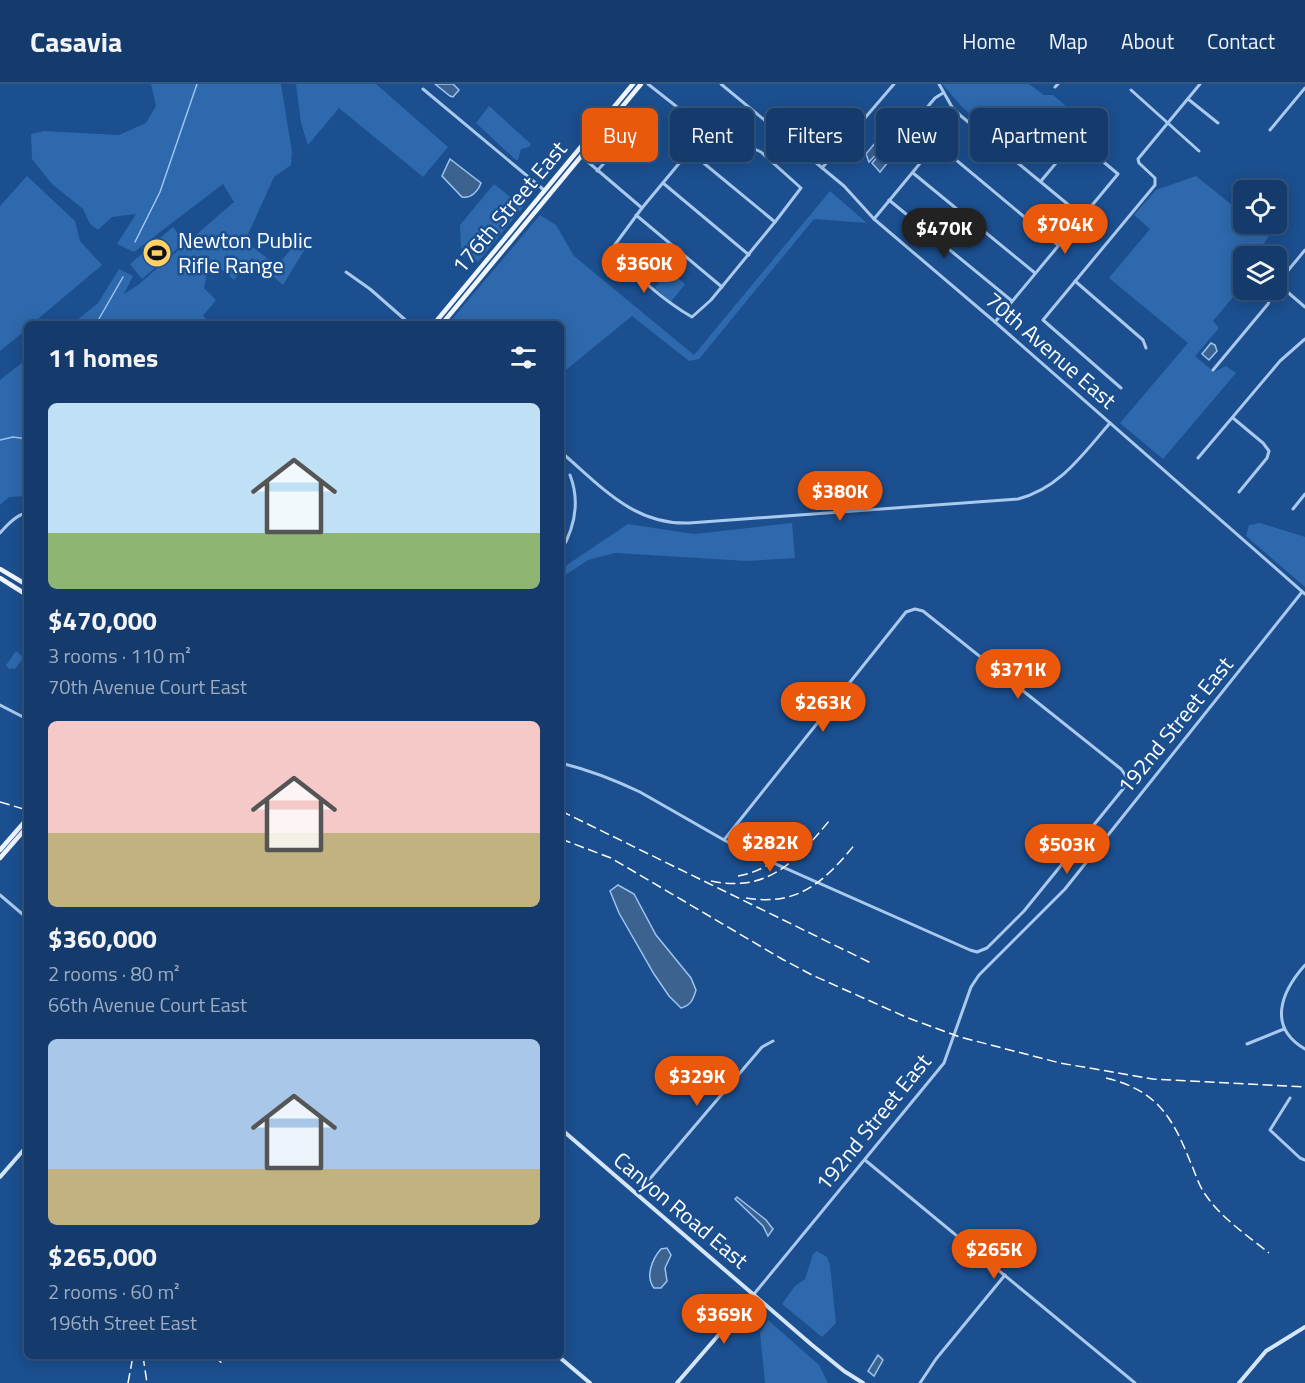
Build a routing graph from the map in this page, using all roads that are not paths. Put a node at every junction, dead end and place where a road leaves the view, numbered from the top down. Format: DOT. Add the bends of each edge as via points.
graph roads {
  1 [pos="633,84"];
  2 [pos="641,84"];
  3 [pos="648,84"];
  4 [pos="721,84"];
  5 [pos="886,84"];
  6 [pos="939,84"];
  7 [pos="1200,84"];
  8 [pos="892,86"];
  9 [pos="1305,88"];
  10 [pos="423,89"];
  11 [pos="1131,90"];
  12 [pos="943,93"];
  13 [pos="1188,99"];
  14 [pos="678,108"];
  15 [pos="927,108"];
  16 [pos="1218,123"];
  17 [pos="1167,124"];
  18 [pos="1270,130"];
  19 [pos="754,149"];
  20 [pos="1199,151"];
  21 [pos="581,156"];
  22 [pos="605,162"];
  23 [pos="680,162"];
  24 [pos="702,162"];
  25 [pos="921,162"];
  26 [pos="958,162"];
  27 [pos="822,168"];
  28 [pos="597,171"];
  29 [pos="913,172"];
  30 [pos="1041,182"];
  31 [pos="663,183"];
  32 [pos="544,190"];
  33 [pos="889,200"];
  34 [pos="642,208"];
  35 [pos="529,209"];
  36 [pos="636,215"];
  37 [pos="1083,216"];
  38 [pos="874,219"];
  39 [pos="775,222"];
  40 [pos="519,230"];
  41 [pos="1059,245"];
  42 [pos="1305,250"];
  43 [pos="748,255"];
  44 [pos="346,272"];
  45 [pos="1287,272"];
  46 [pos="1035,273"];
  47 [pos="1075,281"];
  48 [pos="722,287"];
  49 [pos="1287,292"];
  50 [pos="1270,300"];
  51 [pos="1012,301"];
  52 [pos="1305,307"];
  53 [pos="407,321"];
  54 [pos="436,321"];
  55 [pos="444,321"];
  56 [pos="995,322"];
  57 [pos="1305,339"];
  58 [pos="1146,348"];
  59 [pos="1213,370"];
  60 [pos="1121,388"];
  61 [pos="1233,418"];
  62 [pos="1110,423"];
  63 [pos="564,455"];
  64 [pos="1198,458"];
  65 [pos="570,475"];
  66 [pos="1239,492"];
  67 [pos="1305,494"];
  68 [pos="1293,508"];
  69 [pos="24,514"];
  70 [pos="0,533"];
  71 [pos="564,545"];
  72 [pos="0,569"];
  73 [pos="0,578"];
  74 [pos="24,583"];
  75 [pos="24,593"];
  76 [pos="1304,593"];
  77 [pos="0,705"];
  78 [pos="24,717"];
  79 [pos="564,765"];
  80 [pos="24,822"];
  81 [pos="24,831"];
  82 [pos="724,840"];
  83 [pos="0,850"];
  84 [pos="0,858"];
  85 [pos="0,895"];
  86 [pos="24,915"];
  87 [pos="1305,965"];
  88 [pos="1284,1029"];
  89 [pos="773,1041"];
  90 [pos="1247,1044"];
  91 [pos="1305,1049"];
  92 [pos="1290,1098"];
  93 [pos="564,1132"];
  94 [pos="24,1149"];
  95 [pos="866,1160"];
  96 [pos="1305,1160"];
  97 [pos="0,1177"];
  98 [pos="638,1194"];
  99 [pos="1005,1275"];
  100 [pos="754,1294"];
  101 [pos="1305,1327"];
  102 [pos="562,1359"];
  103 [pos="590,1383"];
  104 [pos="677,1383"];
  105 [pos="863,1383"];
  106 [pos="920,1383"];
  107 [pos="1136,1383"];
  108 [pos="1239,1383"];
  1 -- 32 [label="main road, 176th Street East"];
  2 -- 21 [label="main road, 176th Street East"];
  3 -- 14 [label="street"];
  4 -- 27 [label="street, 70th Avenue East"];
  5 -- 8 [label="street"];
  6 -- 12 [label="street"];
  7 -- 13 [label="street"];
  8 -- 27 [label="street"];
  9 -- 18 [label="street"];
  10 -- 32 [label="street"];
  11 -- 17 [label="street"];
  12 -- 15 [label="street"];
  12 -- 30 [label="street" via="961,116"];
  13 -- 16 [label="street"];
  13 -- 17 [label="street"];
  17 -- 20 [label="street"];
  17 -- 47 [label="street" via="1138,159 1156,182"];
  19 -- 39 [label="street" via="801,188"];
  21 -- 28 [label="street"];
  21 -- 40 [label="main road, 176th Street East"];
  22 -- 28 [label="street"];
  23 -- 31 [label="street"];
  24 -- 39 [label="street"];
  25 -- 29 [label="street"];
  26 -- 41 [label="street"];
  27 -- 38 [label="street, 70th Avenue East"];
  28 -- 34 [label="street"];
  29 -- 33 [label="street"];
  29 -- 46 [label="street"];
  30 -- 37 [label="street"];
  30 -- 37 [label="street" via="1076,139 1118,174"];
  31 -- 34 [label="street"];
  31 -- 43 [label="street"];
  32 -- 35 [label="main road, 176th Street East"];
  33 -- 38 [label="street"];
  33 -- 51 [label="street"];
  34 -- 36 [label="street"];
  35 -- 40 [label="main road"];
  35 -- 54 [label="main road, 176th Street East"];
  36 -- 48 [label="street"];
  36 -- 48 [label="street" via="611,250 630,269 692,317"];
  37 -- 41 [label="street"];
  38 -- 56 [label="street, 70th Avenue East"];
  39 -- 43 [label="street"];
  40 -- 55 [label="main road, 176th Street East"];
  41 -- 46 [label="street"];
  42 -- 45 [label="street"];
  43 -- 48 [label="street"];
  44 -- 53 [label="street"];
  46 -- 51 [label="street"];
  47 -- 58 [label="street" via="1143,340"];
  47 -- 60 [label="street" via="1043,320"];
  49 -- 52 [label="street"];
  50 -- 59 [label="street"];
  51 -- 56 [label="street"];
  56 -- 62 [label="street, 70th Avenue East"];
  57 -- 61 [label="street" via="1280,361"];
  61 -- 64 [label="street"];
  61 -- 66 [label="street" via="1269,453"];
  62 -- 63 [label="street" via="1062,477 1018,499 689,523 661,521 635,512"];
  62 -- 76 [label="street, 70th Avenue East"];
  65 -- 71 [label="street" via="575,514"];
  67 -- 68 [label="street"];
  69 -- 70 [label="street"];
  72 -- 74 [label="main road"];
  73 -- 75 [label="main road"];
  76 -- 95 [label="street, 192nd Street East" via="1065,889 979,975 944,1063"];
  77 -- 78 [label="street"];
  79 -- 82 [label="street" via="628,786"];
  80 -- 83 [label="main road"];
  81 -- 84 [label="main road"];
  82 -- 82 [label="street" via="906,612 913,609 923,611 1121,769 1128,779 1124,789 1024,911 982,951 970,950"];
  85 -- 86 [label="street"];
  87 -- 88 [label="street" via="1283,1000"];
  88 -- 90 [label="street"];
  88 -- 91 [label="street"];
  89 -- 98 [label="street" via="762,1047"];
  92 -- 96 [label="street" via="1270,1130"];
  93 -- 98 [label="main road, Canyon Road East"];
  94 -- 97 [label="main road"];
  95 -- 99 [label="street"];
  95 -- 100 [label="street, 192nd Street East"];
  98 -- 100 [label="main road, Canyon Road East"];
  99 -- 106 [label="street"];
  99 -- 107 [label="street"];
  100 -- 104 [label="main road, 192nd Street East"];
  100 -- 105 [label="main road, Canyon Road East"];
  101 -- 108 [label="main road" via="1266,1351"];
  102 -- 103 [label="main road"];
}
